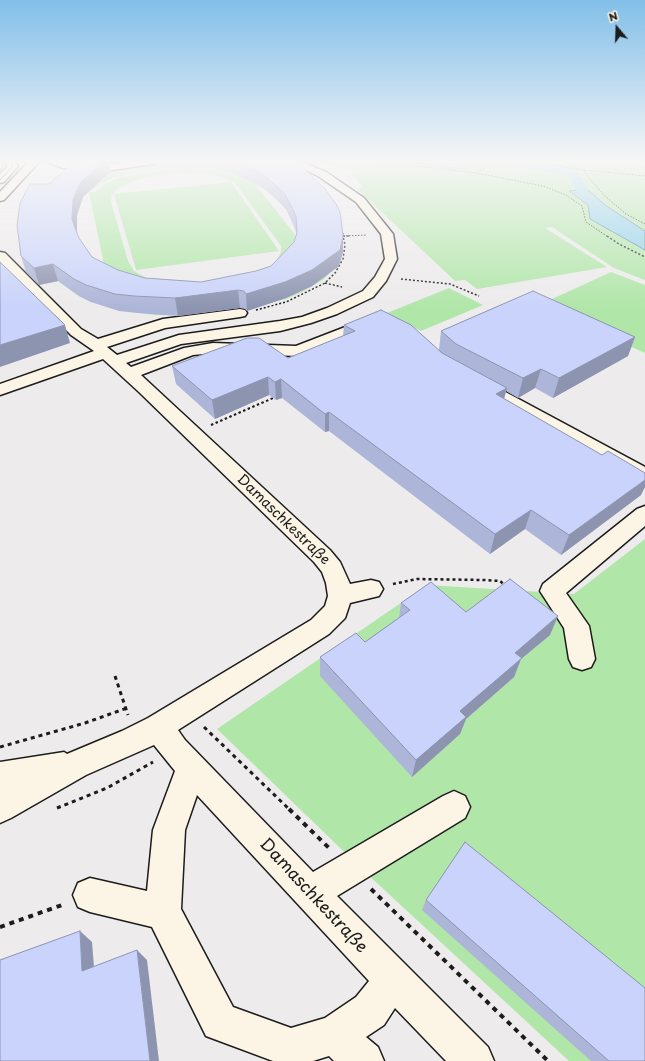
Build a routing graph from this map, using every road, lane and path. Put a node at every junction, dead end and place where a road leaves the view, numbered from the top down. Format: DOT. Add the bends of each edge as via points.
graph roads {
  1 [pos="368,210"];
  2 [pos="583,210"];
  3 [pos="621,210"];
  4 [pos="645,224"];
  5 [pos="342,232"];
  6 [pos="0,256"];
  7 [pos="645,257"];
  8 [pos="381,278"];
  9 [pos="479,296"];
  10 [pos="240,313"];
  11 [pos="385,323"];
  12 [pos="111,358"];
  13 [pos="463,376"];
  14 [pos="0,390"];
  15 [pos="272,398"];
  16 [pos="193,433"];
  17 [pos="645,475"];
  18 [pos="645,514"];
  19 [pos="371,589"];
  20 [pos="552,591"];
  21 [pos="340,596"];
  22 [pos="582,659"];
  23 [pos="115,676"];
  24 [pos="158,727"];
  25 [pos="0,747"];
  26 [pos="183,759"];
  27 [pos="75,765"];
  28 [pos="0,777"];
  29 [pos="0,806"];
  30 [pos="454,807"];
  31 [pos="55,809"];
  32 [pos="310,893"];
  33 [pos="90,895"];
  34 [pos="163,912"];
  35 [pos="0,927"];
  36 [pos="392,980"];
  37 [pos="334,1035"];
  38 [pos="364,1061"];
  39 [pos="474,1061"];
  1 -- 8 [label="street" via="387,234 391,259"];
  2 -- 7 [label="path" via="586,222 619,244"];
  3 -- 4 [label="path"];
  5 -- 10 [label="path" via="345,245 343,259 325,283 286,302"];
  6 -- 12 [label="street, Damaschkestraße" via="76,332"];
  8 -- 9 [label="path" via="450,284"];
  8 -- 12 [label="street" via="368,294 306,320 178,340"];
  10 -- 12 [label="street" via="163,324"];
  11 -- 12 [label="street" via="379,319 298,350 212,348"];
  12 -- 14 [label="street"];
  12 -- 16 [label="street, Damaschkestraße"];
  13 -- 17 [label="street"];
  15 -- 16 [label="path"];
  16 -- 21 [label="street, Damaschkestraße" via="322,556 332,568"];
  18 -- 20 [label="street"];
  19 -- 20 [label="path" via="417,579 500,581 512,590"];
  19 -- 21 [label="street"];
  20 -- 22 [label="street" via="576,626"];
  21 -- 24 [label="street" via="336,611 320,627"];
  23 -- 25 [label="path" via="127,708 85,723"];
  24 -- 26 [label="street, Damaschkestraße"];
  24 -- 27 [label="street"];
  26 -- 31 [label="path"];
  26 -- 32 [label="street, Damaschkestraße"];
  26 -- 34 [label="street" via="169,830"];
  27 -- 28 [label="street"];
  27 -- 29 [label="street"];
  30 -- 32 [label="street"];
  32 -- 36 [label="street, Damaschkestraße"];
  33 -- 34 [label="street"];
  33 -- 35 [label="path"];
  34 -- 37 [label="street" via="220,1022 291,1048"];
  36 -- 37 [label="street" via="370,1011"];
  36 -- 39 [label="street, Damaschkestraße"];
  37 -- 38 [label="street"];
}
